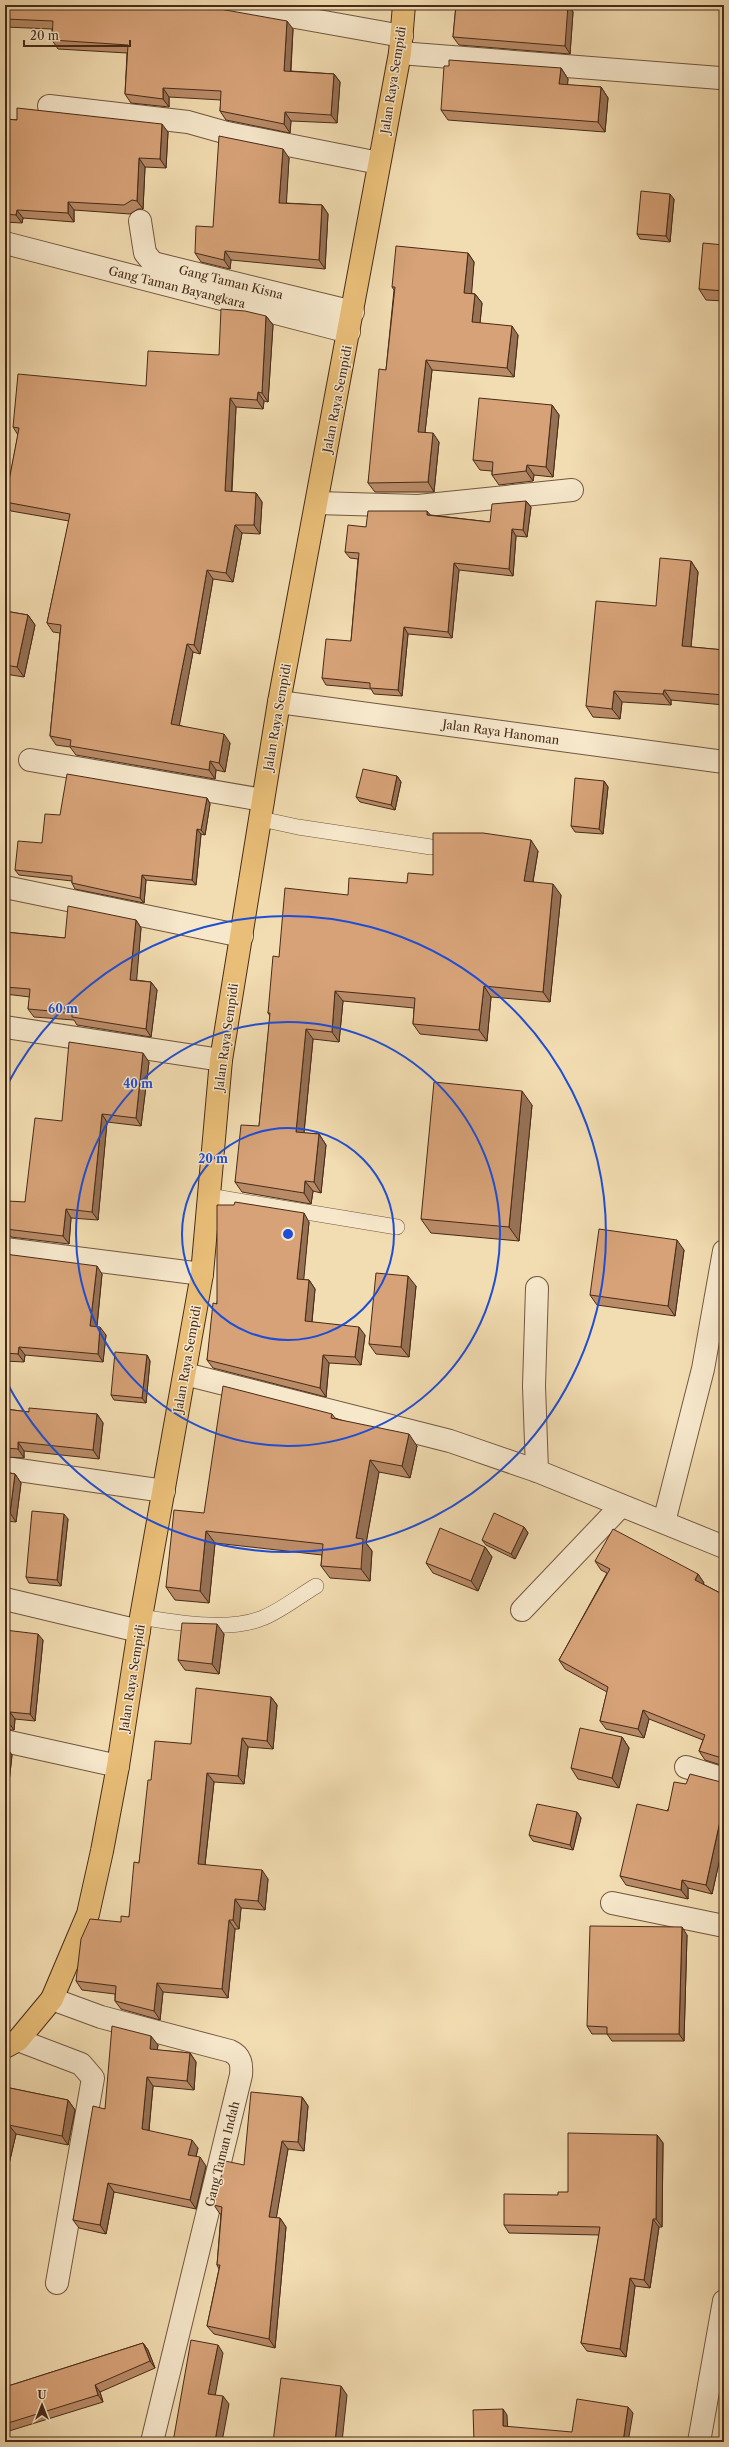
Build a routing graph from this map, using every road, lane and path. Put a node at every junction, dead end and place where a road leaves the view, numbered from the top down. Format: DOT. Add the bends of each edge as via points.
graph roads {
  1 [pos="229,5"];
  2 [pos="404,5"];
  3 [pos="401,44"];
  4 [pos="720,78"];
  5 [pos="48,106"];
  6 [pos="379,163"];
  7 [pos="140,221"];
  8 [pos="5,243"];
  9 [pos="351,322"];
  10 [pos="572,490"];
  11 [pos="317,503"];
  12 [pos="279,702"];
  13 [pos="30,760"];
  14 [pos="724,762"];
  15 [pos="262,810"];
  16 [pos="431,847"];
  17 [pos="5,887"];
  18 [pos="242,936"];
  19 [pos="5,1027"];
  20 [pos="221,1060"];
  21 [pos="209,1196"];
  22 [pos="397,1227"];
  23 [pos="5,1249"];
  24 [pos="724,1251"];
  25 [pos="202,1274"];
  26 [pos="537,1288"];
  27 [pos="185,1374"];
  28 [pos="5,1468"];
  29 [pos="537,1471"];
  30 [pos="164,1491"];
  31 [pos="621,1506"];
  32 [pos="664,1522"];
  33 [pos="724,1547"];
  34 [pos="316,1586"];
  35 [pos="5,1599"];
  36 [pos="522,1610"];
  37 [pos="140,1624"];
  38 [pos="5,1741"];
  39 [pos="118,1766"];
  40 [pos="686,1767"];
  41 [pos="724,1779"];
  42 [pos="612,1903"];
  43 [pos="724,1926"];
  44 [pos="52,1999"];
  45 [pos="11,2043"];
  46 [pos="57,2283"];
  47 [pos="724,2302"];
  48 [pos="152,2442"];
  49 [pos="699,2442"];
  1 -- 3 [label="street"];
  2 -- 3 [label="main road, Jalan Raya Sempidi"];
  3 -- 4 [label="street"];
  3 -- 6 [label="main road, Jalan Raya Sempidi"];
  5 -- 6 [label="street" via="188,122 227,133"];
  6 -- 9 [label="main road, Jalan Raya Sempidi"];
  7 -- 9 [label="street, Gang Taman Kisna" via="145,253 153,263"];
  8 -- 9 [label="street, Gang Taman Bayangkara"];
  9 -- 11 [label="main road, Jalan Raya Sempidi"];
  10 -- 11 [label="street" via="418,506"];
  11 -- 12 [label="main road, Jalan Raya Sempidi"];
  12 -- 14 [label="street, Jalan Raya Hanoman"];
  12 -- 15 [label="main road, Jalan Raya Sempidi"];
  13 -- 15 [label="street"];
  15 -- 16 [label="lane" via="298,828"];
  15 -- 18 [label="main road, Jalan Raya Sempidi"];
  17 -- 18 [label="street"];
  18 -- 20 [label="main road, Jalan Raya Sempidi"];
  19 -- 20 [label="street"];
  20 -- 21 [label="main road, Jalan Raya Sempidi"];
  21 -- 22 [label="lane"];
  21 -- 25 [label="main road, Jalan Raya Sempidi"];
  23 -- 25 [label="street"];
  24 -- 32 [label="street" via="703,1370"];
  25 -- 27 [label="main road, Jalan Raya Sempidi"];
  26 -- 29 [label="street" via="534,1386"];
  27 -- 29 [label="street" via="450,1442"];
  27 -- 30 [label="main road, Jalan Raya Sempidi"];
  28 -- 30 [label="street"];
  29 -- 31 [label="street"];
  30 -- 37 [label="main road, Jalan Raya Sempidi"];
  31 -- 32 [label="street"];
  31 -- 36 [label="street"];
  32 -- 33 [label="street"];
  34 -- 37 [label="lane" via="261,1619 198,1624"];
  35 -- 37 [label="street"];
  37 -- 39 [label="main road, Jalan Raya Sempidi"];
  38 -- 39 [label="street"];
  39 -- 44 [label="main road, Jalan Raya Sempidi" via="88,1914"];
  40 -- 41 [label="street"];
  42 -- 43 [label="street"];
  44 -- 45 [label="main road, Jalan Raya Sempidi"];
  44 -- 48 [label="street, Gang Taman Indah" via="101,2017 230,2051 237,2054 241,2061 241,2075"];
  45 -- 46 [label="street" via="81,2064 93,2078"];
  47 -- 49 [label="street"];
}
